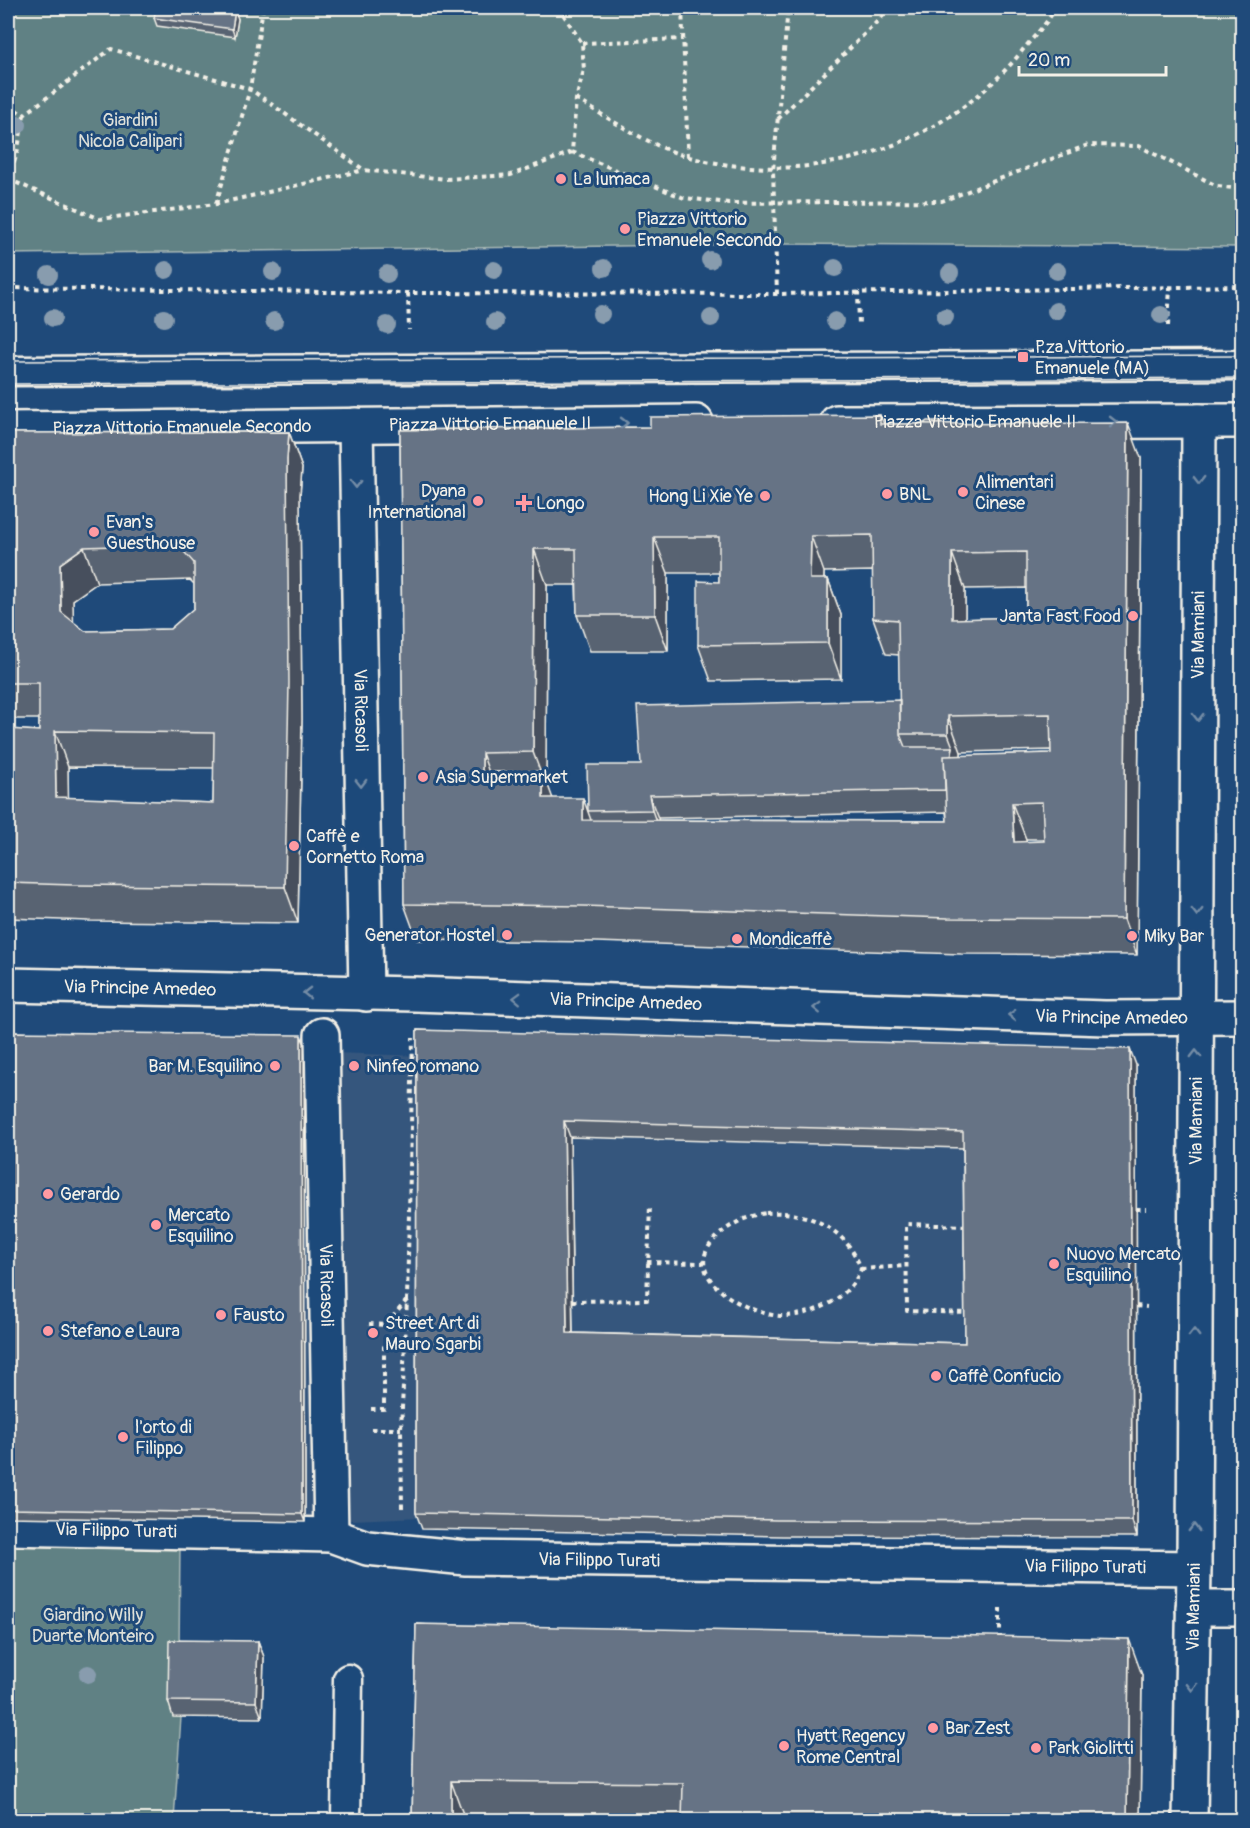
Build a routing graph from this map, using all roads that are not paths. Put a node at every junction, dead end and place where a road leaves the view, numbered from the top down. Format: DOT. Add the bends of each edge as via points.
graph roads {
  1 [pos="1242,365"];
  2 [pos="8,371"];
  3 [pos="1242,421"];
  4 [pos="730,422"];
  5 [pos="812,422"];
  6 [pos="1199,422"];
  7 [pos="356,425"];
  8 [pos="8,429"];
  9 [pos="8,985"];
  10 [pos="366,994"];
  11 [pos="1196,1017"];
  12 [pos="1242,1017"];
  13 [pos="322,1035"];
  14 [pos="8,1528"];
  15 [pos="331,1535"];
  16 [pos="1194,1568"];
  17 [pos="1193,1608"];
  18 [pos="1242,1608"];
  19 [pos="348,1679"];
  20 [pos="346,1821"];
  21 [pos="1190,1821"];
  1 -- 2 [label="lane"];
  3 -- 6 [label="street"];
  7 -- 4 [label="street, Piazza Vittorio Emanuele II, one-way"];
  5 -- 6 [label="street, Piazza Vittorio Emanuele II, one-way"];
  6 -- 11 [label="street, Via Mamiani, one-way"];
  7 -- 8 [label="street, Piazza Vittorio Emanuele Secondo"];
  7 -- 10 [label="street, Via Ricasoli, one-way"];
  10 -- 9 [label="street, Via Principe Amedeo, one-way"];
  11 -- 10 [label="street, Via Principe Amedeo, one-way" via="1105,1018"];
  11 -- 12 [label="street, Via Principe Amedeo"];
  16 -- 11 [label="street, Via Mamiani, one-way"];
  13 -- 15 [label="street, Via Ricasoli"];
  14 -- 15 [label="street, Via Filippo Turati"];
  15 -- 16 [label="street, Via Filippo Turati" via="367,1548 466,1558"];
  16 -- 17 [label="street, Via Mamiani"];
  17 -- 18 [label="street"];
  17 -- 21 [label="street, Via Mamiani, one-way"];
  19 -- 20 [label="lane"];
}
